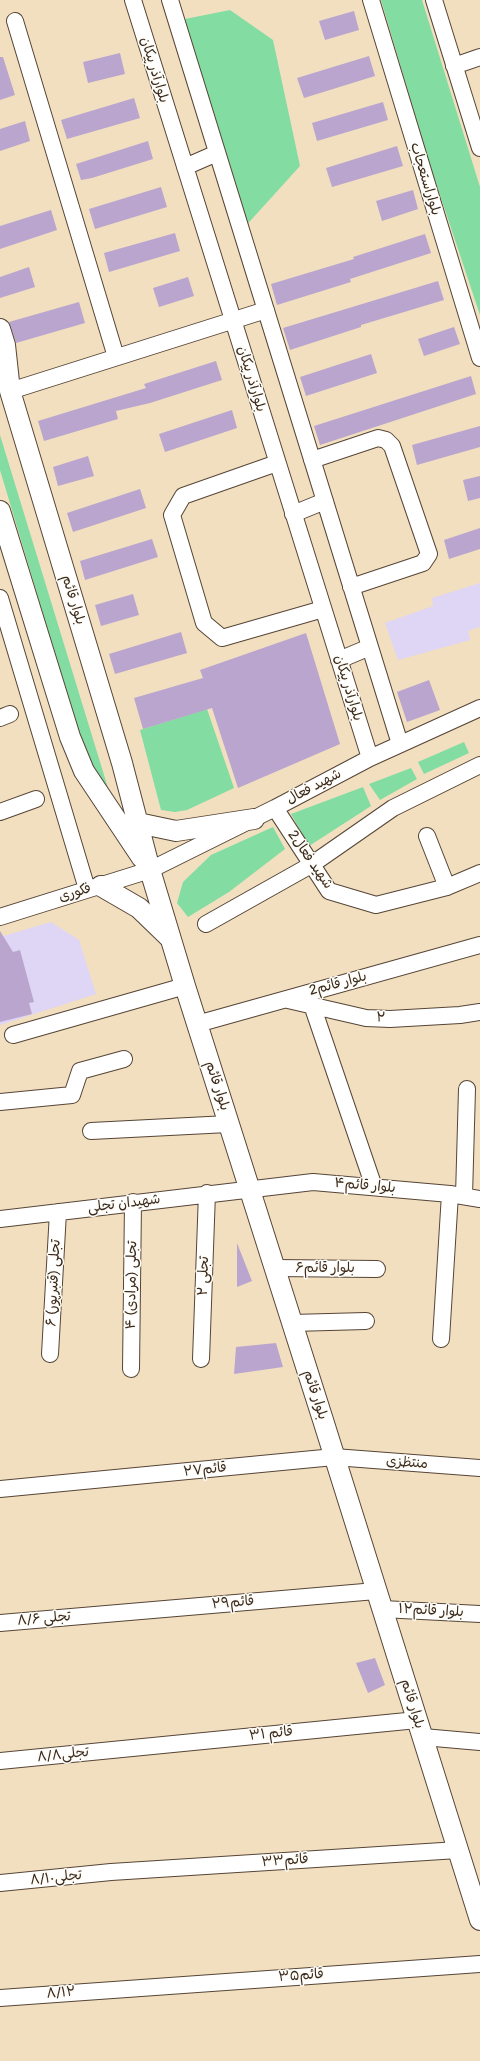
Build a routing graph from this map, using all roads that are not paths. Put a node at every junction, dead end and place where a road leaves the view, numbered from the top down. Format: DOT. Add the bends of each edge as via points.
graph roads {
  1 [pos="132,0"];
  2 [pos="170,0"];
  3 [pos="370,0"];
  4 [pos="434,0"];
  5 [pos="16,21"];
  6 [pos="480,58"];
  7 [pos="454,66"];
  8 [pos="480,148"];
  9 [pos="217,153"];
  10 [pos="185,167"];
  11 [pos="266,310"];
  12 [pos="232,320"];
  13 [pos="0,329"];
  14 [pos="116,357"];
  15 [pos="480,358"];
  16 [pos="5,384"];
  17 [pos="312,460"];
  18 [pos="278,463"];
  19 [pos="324,501"];
  20 [pos="0,511"];
  21 [pos="293,514"];
  22 [pos="351,587"];
  23 [pos="0,598"];
  24 [pos="323,609"];
  25 [pos="370,647"];
  26 [pos="339,660"];
  27 [pos="480,708"];
  28 [pos="400,744"];
  29 [pos="370,758"];
  30 [pos="480,765"];
  31 [pos="36,799"];
  32 [pos="274,808"];
  33 [pos="1,810"];
  34 [pos="254,818"];
  35 [pos="138,823"];
  36 [pos="427,836"];
  37 [pos="311,865"];
  38 [pos="150,870"];
  39 [pos="480,873"];
  40 [pos="94,887"];
  41 [pos="447,887"];
  42 [pos="0,917"];
  43 [pos="206,924"];
  44 [pos="171,940"];
  45 [pos="480,945"];
  46 [pos="185,986"];
  47 [pos="284,999"];
  48 [pos="312,1005"];
  49 [pos="480,1012"];
  50 [pos="197,1024"];
  51 [pos="13,1035"];
  52 [pos="124,1059"];
  53 [pos="467,1089"];
  54 [pos="0,1102"];
  55 [pos="228,1124"];
  56 [pos="91,1131"];
  57 [pos="374,1187"];
  58 [pos="249,1188"];
  59 [pos="207,1193"];
  60 [pos="457,1195"];
  61 [pos="480,1199"];
  62 [pos="133,1202"];
  63 [pos="58,1212"];
  64 [pos="0,1219"];
  65 [pos="274,1268"];
  66 [pos="377,1269"];
  67 [pos="366,1321"];
  68 [pos="292,1323"];
  69 [pos="441,1339"];
  70 [pos="50,1354"];
  71 [pos="201,1359"];
  72 [pos="131,1368"];
  73 [pos="334,1457"];
  74 [pos="480,1468"];
  75 [pos="0,1489"];
  76 [pos="379,1600"];
  77 [pos="89,1614"];
  78 [pos="480,1614"];
  79 [pos="0,1623"];
  80 [pos="420,1728"];
  81 [pos="480,1742"];
  82 [pos="125,1749"];
  83 [pos="0,1762"];
  84 [pos="458,1850"];
  85 [pos="111,1872"];
  86 [pos="474,1879"];
  87 [pos="0,1883"];
  88 [pos="480,1920"];
  89 [pos="480,1964"];
  90 [pos="122,1988"];
  91 [pos="0,1998"];
  1 -- 10 [label="street, بلوارآذر پیکان"];
  2 -- 9 [label="street"];
  3 -- 15 [label="street, بلواراستعجاب"];
  4 -- 7 [label="street"];
  5 -- 14 [label="street"];
  6 -- 7 [label="street"];
  7 -- 8 [label="street"];
  9 -- 10 [label="street"];
  9 -- 11 [label="street"];
  10 -- 12 [label="street, بلوارآذر پیکان"];
  11 -- 12 [label="street"];
  11 -- 17 [label="street"];
  12 -- 14 [label="street"];
  12 -- 18 [label="street, بلوارآذر پیکان"];
  13 -- 16 [label="main road, بلوار قائم" via="5,345"];
  14 -- 16 [label="street"];
  16 -- 35 [label="main road, بلوار قائم" via="122,762"];
  17 -- 19 [label="street"];
  17 -- 22 [label="street" via="378,438 386,440 392,446 429,554 423,563"];
  18 -- 21 [label="street, بلوارآذر پیکان"];
  18 -- 24 [label="street" via="183,496 172,516 204,623 222,638"];
  19 -- 21 [label="street"];
  19 -- 22 [label="street"];
  20 -- 38 [label="main road, بلوار قائم" via="84,771"];
  21 -- 24 [label="street, بلوارآذر پیکان"];
  22 -- 25 [label="street"];
  23 -- 40 [label="street"];
  24 -- 26 [label="street, بلوارآذر پیکان"];
  25 -- 26 [label="street"];
  25 -- 28 [label="street"];
  26 -- 29 [label="street, بلوارآذر پیکان"];
  27 -- 28 [label="street, شهید فعال"];
  28 -- 29 [label="street, شهید فعال"];
  29 -- 32 [label="street, شهید فعال"];
  30 -- 37 [label="street" via="393,808"];
  31 -- 33 [label="street"];
  32 -- 34 [label="street, شهید فعال"];
  32 -- 37 [label="street, شهید فعال2"];
  34 -- 35 [label="main road" via="176,831"];
  34 -- 38 [label="street, شهید فعال"];
  35 -- 38 [label="main road, بلوار قائم"];
  36 -- 41 [label="street"];
  37 -- 41 [label="street, شهید فعال2" via="328,891 376,905"];
  37 -- 43 [label="street"];
  38 -- 40 [label="street, فکوری"];
  38 -- 44 [label="main road, بلوار قائم"];
  39 -- 41 [label="street, شهید فعال2"];
  40 -- 42 [label="street, فکوری"];
  40 -- 44 [label="main road" via="139,908"];
  44 -- 46 [label="main road, بلوار قائم"];
  45 -- 47 [label="street, 2بلوار قائم"];
  46 -- 50 [label="main road, بلوار قائم"];
  46 -- 51 [label="street"];
  47 -- 48 [label="street, ۲"];
  47 -- 50 [label="street, 2بلوار قائم"];
  48 -- 49 [label="street, ۲" via="343,1014 390,1019"];
  48 -- 57 [label="street"];
  50 -- 55 [label="main road, بلوار قائم"];
  52 -- 54 [label="street" via="80,1071 72,1095"];
  53 -- 60 [label="street"];
  55 -- 56 [label="street"];
  55 -- 58 [label="main road, بلوار قائم"];
  57 -- 58 [label="street, بلوار قائم۴" via="313,1182"];
  57 -- 60 [label="street, بلوار قائم۴"];
  58 -- 59 [label="street, شهیدان تجلی"];
  58 -- 65 [label="main road, بلوار قائم"];
  59 -- 62 [label="street, شهیدان تجلی"];
  59 -- 71 [label="street, ۲ تجلی"];
  60 -- 61 [label="street, بلوار قائم۴"];
  60 -- 69 [label="street"];
  62 -- 63 [label="street, شهیدان تجلی"];
  62 -- 72 [label="street, ۴ تجلی (مرادی)"];
  63 -- 64 [label="street, شهیدان تجلی"];
  63 -- 70 [label="street, ۶ تجلی (قنبرپور)"];
  65 -- 66 [label="street, بلوار قائم۶"];
  65 -- 68 [label="main road, بلوار قائم"];
  67 -- 68 [label="street"];
  68 -- 73 [label="main road, بلوار قائم"];
  73 -- 74 [label="street, منتظزی"];
  73 -- 75 [label="street, قائم۲۷"];
  73 -- 76 [label="main road, بلوار قائم"];
  76 -- 77 [label="street, قائم۲۹"];
  76 -- 78 [label="street, بلوار قائم۱۲"];
  76 -- 80 [label="main road, بلوار قائم"];
  77 -- 79 [label="street, تجلی ۸/۶"];
  80 -- 81 [label="street, قائم ۳۱"];
  80 -- 82 [label="street, قائم ۳۱"];
  80 -- 84 [label="main road, بلوار قائم"];
  82 -- 83 [label="street, تجلی۸/۸"];
  84 -- 85 [label="street, قائم۳۳"];
  84 -- 86 [label="main road, بلوار قائم"];
  85 -- 87 [label="street, تجلی۸/۱۰"];
  86 -- 88 [label="main road, بلوار قائم"];
  89 -- 90 [label="street, قائم۳۵"];
  90 -- 91 [label="street, ۸/۱۲"];
}
